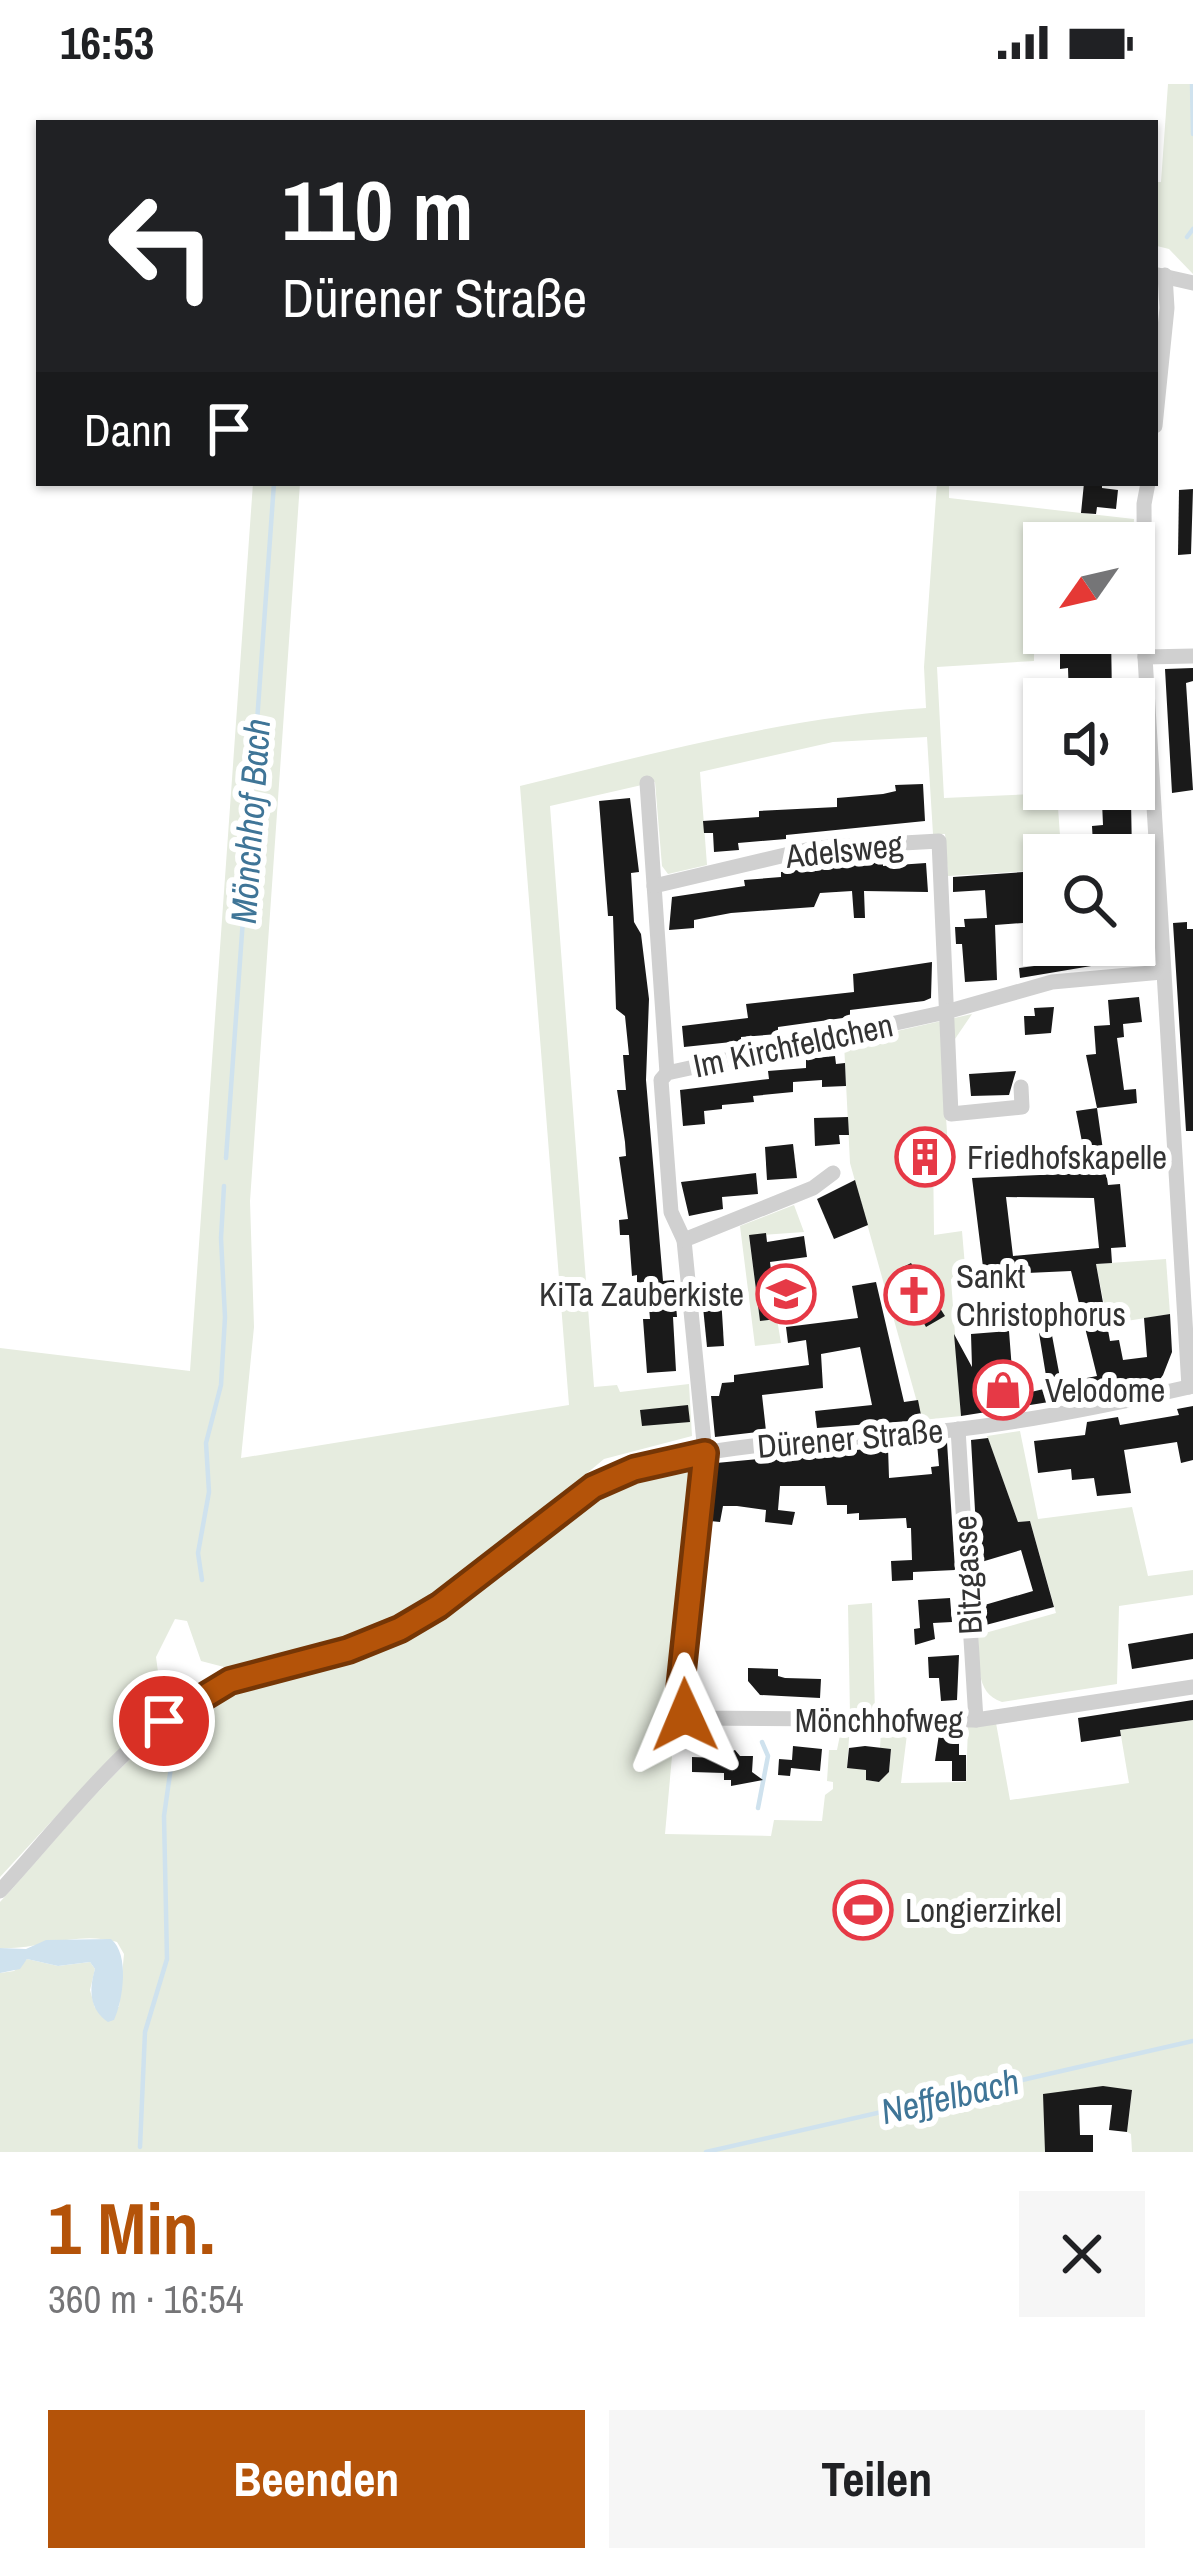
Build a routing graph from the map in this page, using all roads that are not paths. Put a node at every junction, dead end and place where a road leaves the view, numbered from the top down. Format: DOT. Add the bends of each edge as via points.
graph roads {
  1 [pos="1160,275"];
  2 [pos="1193,283"];
  3 [pos="1158,396"];
  4 [pos="1147,486"];
  5 [pos="1193,656"];
  6 [pos="1145,657"];
  7 [pos="647,783"];
  8 [pos="654,886"];
  9 [pos="1162,972"];
  10 [pos="946,1012"];
  11 [pos="668,1073"];
  12 [pos="1021,1087"];
  13 [pos="833,1173"];
  14 [pos="684,1240"];
  15 [pos="1191,1386"];
  16 [pos="958,1429"];
  17 [pos="705,1453"];
  18 [pos="1193,1687"];
  19 [pos="976,1720"];
  20 [pos="0,1891"];
  1 -- 2 [label="street"];
  1 -- 3 [label="street" via="1167,308"];
  4 -- 6 [label="street"];
  5 -- 6 [label="street"];
  6 -- 9 [label="street"];
  7 -- 8 [label="street"];
  8 -- 10 [label="street, Adelsweg" via="815,848 939,841"];
  8 -- 11 [label="street"];
  9 -- 10 [label="street, Im Kirchfeldchen" via="1052,982"];
  9 -- 15 [label="street"];
  10 -- 11 [label="street, Im Kirchfeldchen"];
  10 -- 12 [label="street" via="952,1114 1022,1107"];
  11 -- 14 [label="street, Im Kirchfeldchen" via="661,1080 671,1212"];
  13 -- 14 [label="street"];
  14 -- 17 [label="street, Im Kirchfeldchen"];
  15 -- 16 [label="street, Dürener Straße"];
  16 -- 17 [label="street, Dürener Straße"];
  16 -- 19 [label="street, Bitzgasse"];
  17 -- 19 [label="street, Mönchhofweg" via="679,1699 685,1715"];
  17 -- 20 [label="street, Dürener Straße" via="593,1487 400,1629 200,1696 146,1736"];
  18 -- 19 [label="street, Mönchhofweg"];
}
